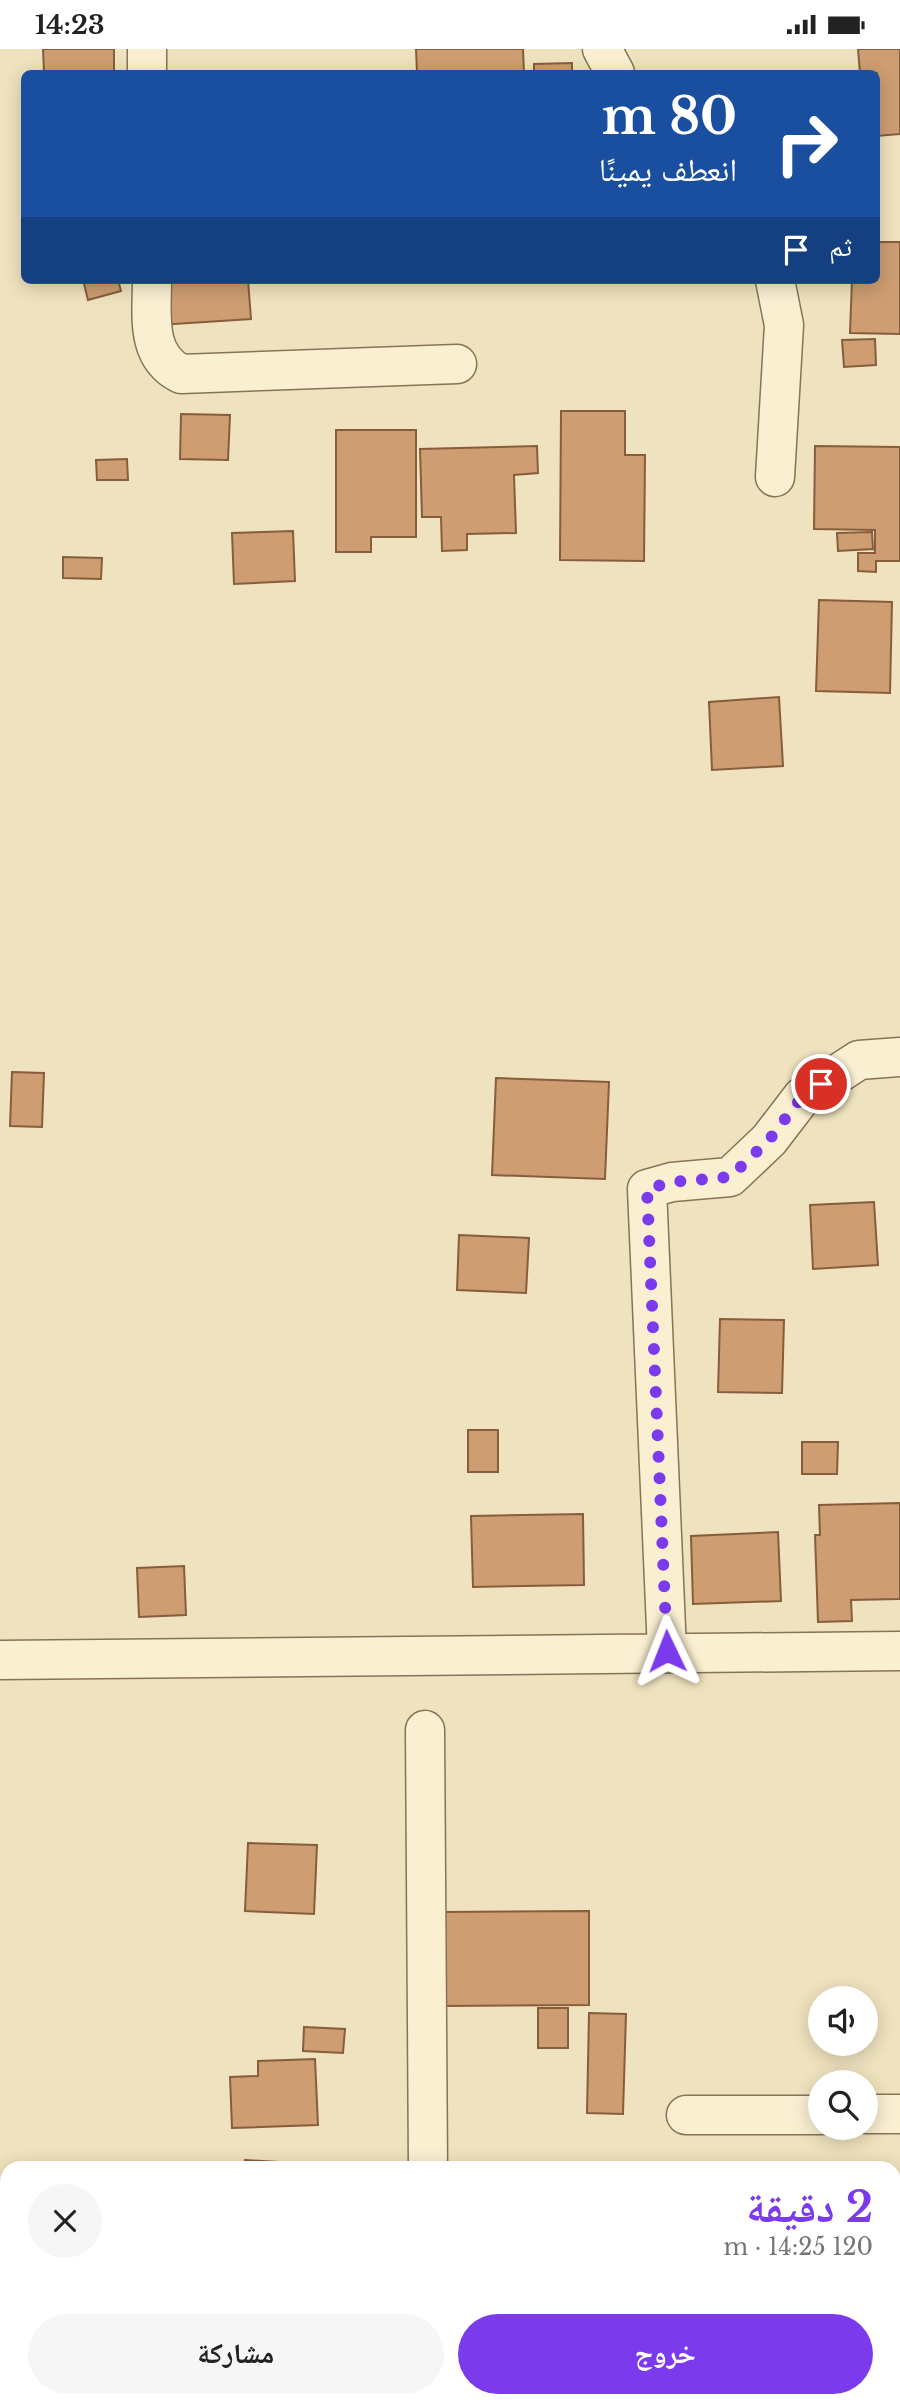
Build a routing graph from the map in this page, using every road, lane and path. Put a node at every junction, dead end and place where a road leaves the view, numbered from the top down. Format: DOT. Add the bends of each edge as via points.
graph roads {
  1 [pos="146,49"];
  2 [pos="602,49"];
  3 [pos="147,70"];
  4 [pos="613,70"];
  5 [pos="152,284"];
  6 [pos="776,284"];
  7 [pos="457,364"];
  8 [pos="775,477"];
  9 [pos="900,1057"];
  10 [pos="667,1651"];
  11 [pos="900,1651"];
  12 [pos="0,1660"];
  13 [pos="425,1730"];
  14 [pos="900,2114"];
  15 [pos="686,2115"];
  16 [pos="808,2115"];
  17 [pos="878,2115"];
  18 [pos="428,2161"];
  1 -- 3 [label="street"];
  2 -- 4 [label="street"];
  5 -- 7 [label="street" via="153,338 159,357 181,374"];
  6 -- 8 [label="street" via="784,325"];
  9 -- 10 [label="street" via="859,1060 802,1097 769,1140 730,1177 647,1189"];
  10 -- 11 [label="street"];
  10 -- 12 [label="street"];
  13 -- 18 [label="street"];
  14 -- 17 [label="street"];
  15 -- 16 [label="street"];
}
